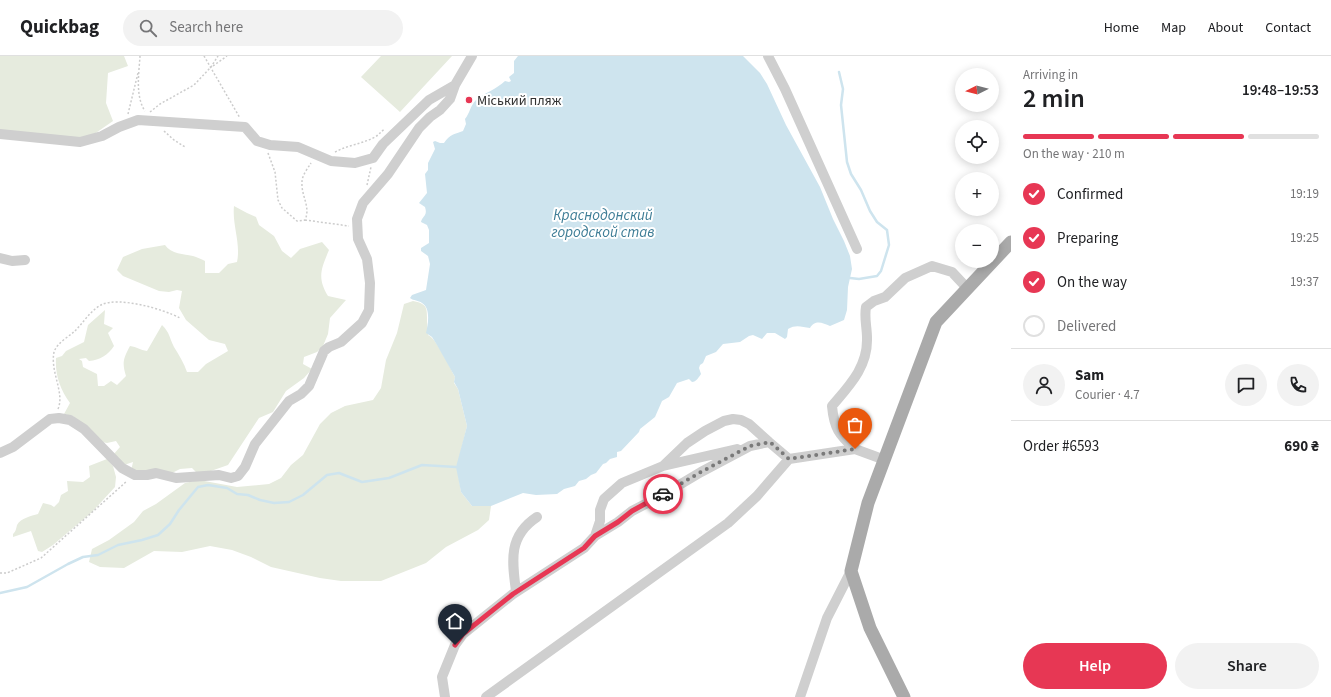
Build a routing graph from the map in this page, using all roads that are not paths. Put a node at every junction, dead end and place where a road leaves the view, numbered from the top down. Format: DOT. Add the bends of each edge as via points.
graph roads {
  1 [pos="472,56"];
  2 [pos="768,56"];
  3 [pos="455,85"];
  4 [pos="0,134"];
  5 [pos="1011,242"];
  6 [pos="857,249"];
  7 [pos="0,258"];
  8 [pos="25,260"];
  9 [pos="967,288"];
  10 [pos="770,442"];
  11 [pos="750,446"];
  12 [pos="855,449"];
  13 [pos="0,453"];
  14 [pos="789,459"];
  15 [pos="885,460"];
  16 [pos="663,466"];
  17 [pos="537,517"];
  18 [pos="595,536"];
  19 [pos="851,571"];
  20 [pos="516,592"];
  21 [pos="445,697"];
  22 [pos="486,697"];
  23 [pos="800,697"];
  24 [pos="904,697"];
  1 -- 3 [label="street"];
  2 -- 6 [label="street" via="785,88"];
  3 -- 4 [label="street" via="429,100 383,144 373,158 355,163 331,161 298,147 270,146 257,141 245,127 138,120 102,136 80,142"];
  3 -- 13 [label="street" via="450,99 419,128 388,174 363,203 357,219 358,239 367,259 370,283 369,310 362,323 341,342 324,351 309,386 289,401 270,425 238,476 176,478 156,473 147,476 135,475 122,468 84,429 70,420 59,418 50,420 13,447"];
  5 -- 9 [label="main road"];
  7 -- 8 [label="street" via="12,261"];
  9 -- 12 [label="street" via="952,272 932,266 905,278 885,297 866,307 866,352 860,372 832,406 837,430"];
  9 -- 15 [label="main road" via="936,322"];
  10 -- 11 [label="street"];
  10 -- 14 [label="street"];
  10 -- 16 [label="street" via="741,420 724,421 687,443"];
  11 -- 16 [label="street"];
  11 -- 18 [label="street" via="632,511"];
  12 -- 14 [label="street"];
  12 -- 15 [label="street"];
  14 -- 22 [label="street" via="757,496 728,523"];
  15 -- 19 [label="main road" via="868,504"];
  16 -- 18 [label="street" via="622,483 604,499"];
  17 -- 20 [label="street" via="527,524 518,536 513,551"];
  18 -- 20 [label="street" via="584,548"];
  19 -- 23 [label="street" via="827,618"];
  19 -- 24 [label="main road" via="870,628"];
  20 -- 21 [label="street" via="463,634 455,645 442,677"];
}
